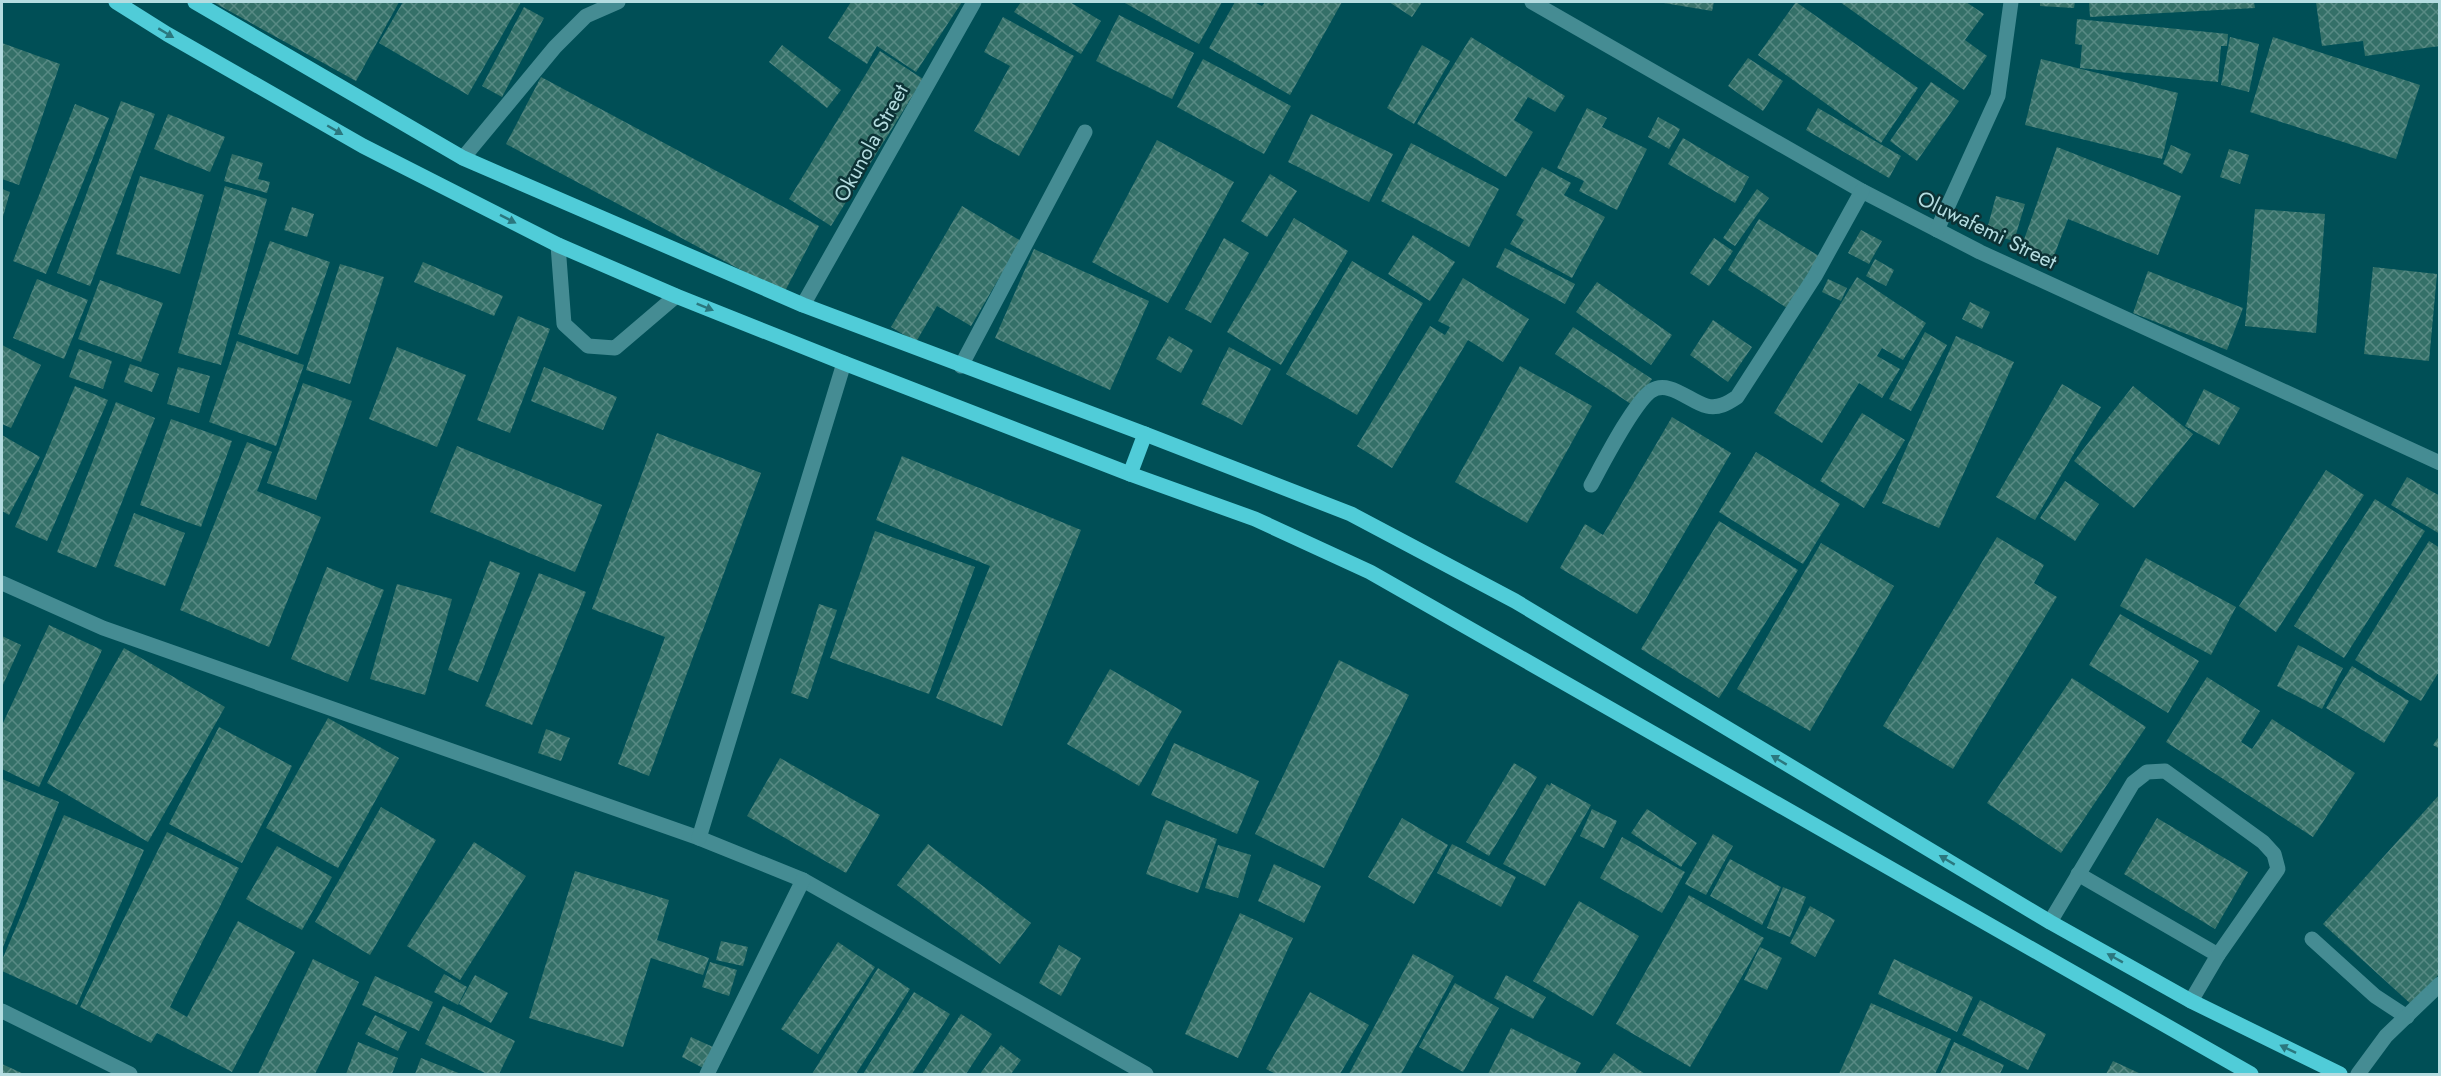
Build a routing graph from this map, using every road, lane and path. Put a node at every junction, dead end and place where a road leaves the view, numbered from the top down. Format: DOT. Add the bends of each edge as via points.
graph roads {
  1 [pos="116,2"];
  2 [pos="195,2"];
  3 [pos="618,2"];
  4 [pos="974,2"];
  5 [pos="1532,2"];
  6 [pos="2011,2"];
  7 [pos="1085,132"];
  8 [pos="463,158"];
  9 [pos="1862,191"];
  10 [pos="1937,230"];
  11 [pos="558,245"];
  12 [pos="676,296"];
  13 [pos="803,305"];
  14 [pos="844,363"];
  15 [pos="961,366"];
  16 [pos="1145,434"];
  17 [pos="2439,463"];
  18 [pos="1130,474"];
  19 [pos="1591,485"];
  20 [pos="2,583"];
  21 [pos="699,838"];
  22 [pos="2078,874"];
  23 [pos="803,880"];
  24 [pos="2050,922"];
  25 [pos="2312,939"];
  26 [pos="2218,955"];
  27 [pos="2439,984"];
  28 [pos="2191,1001"];
  29 [pos="2,1011"];
  30 [pos="2407,1017"];
  31 [pos="130,1074"];
  32 [pos="707,1074"];
  33 [pos="1146,1074"];
  34 [pos="2251,1074"];
  35 [pos="2340,1074"];
  36 [pos="2358,1074"];
  1 -- 11 [label="main road, one-way" via="363,146"];
  2 -- 8 [label="main road"];
  3 -- 8 [label="street" via="586,16 555,47"];
  4 -- 13 [label="street, Okunola Street"];
  5 -- 9 [label="street, Oluwafemi Street"];
  6 -- 10 [label="street" via="1998,96"];
  7 -- 15 [label="street"];
  8 -- 13 [label="main road"];
  9 -- 10 [label="street, Oluwafemi Street"];
  9 -- 19 [label="street" via="1815,276 1737,397 1708,407 1668,388 1652,390 1639,403"];
  10 -- 17 [label="street, Oluwafemi Street"];
  11 -- 12 [label="main road"];
  11 -- 12 [label="street" via="564,324 588,346 615,348"];
  12 -- 14 [label="main road, one-way"];
  13 -- 15 [label="main road"];
  14 -- 18 [label="main road"];
  14 -- 21 [label="street"];
  15 -- 16 [label="main road"];
  16 -- 18 [label="main road"];
  24 -- 16 [label="main road, one-way" via="1515,601 1351,514"];
  18 -- 34 [label="main road" via="1255,519 1370,572"];
  20 -- 21 [label="street" via="104,628"];
  21 -- 23 [label="street"];
  22 -- 24 [label="street"];
  22 -- 26 [label="street"];
  22 -- 26 [label="street" via="2133,783 2147,772 2165,771 2274,854 2278,869"];
  23 -- 32 [label="street"];
  23 -- 33 [label="street"];
  28 -- 24 [label="main road, one-way"];
  25 -- 30 [label="street" via="2375,996"];
  26 -- 28 [label="street"];
  27 -- 30 [label="street"];
  35 -- 28 [label="main road, one-way"];
  29 -- 31 [label="street"];
  30 -- 36 [label="street" via="2386,1036"];
}
